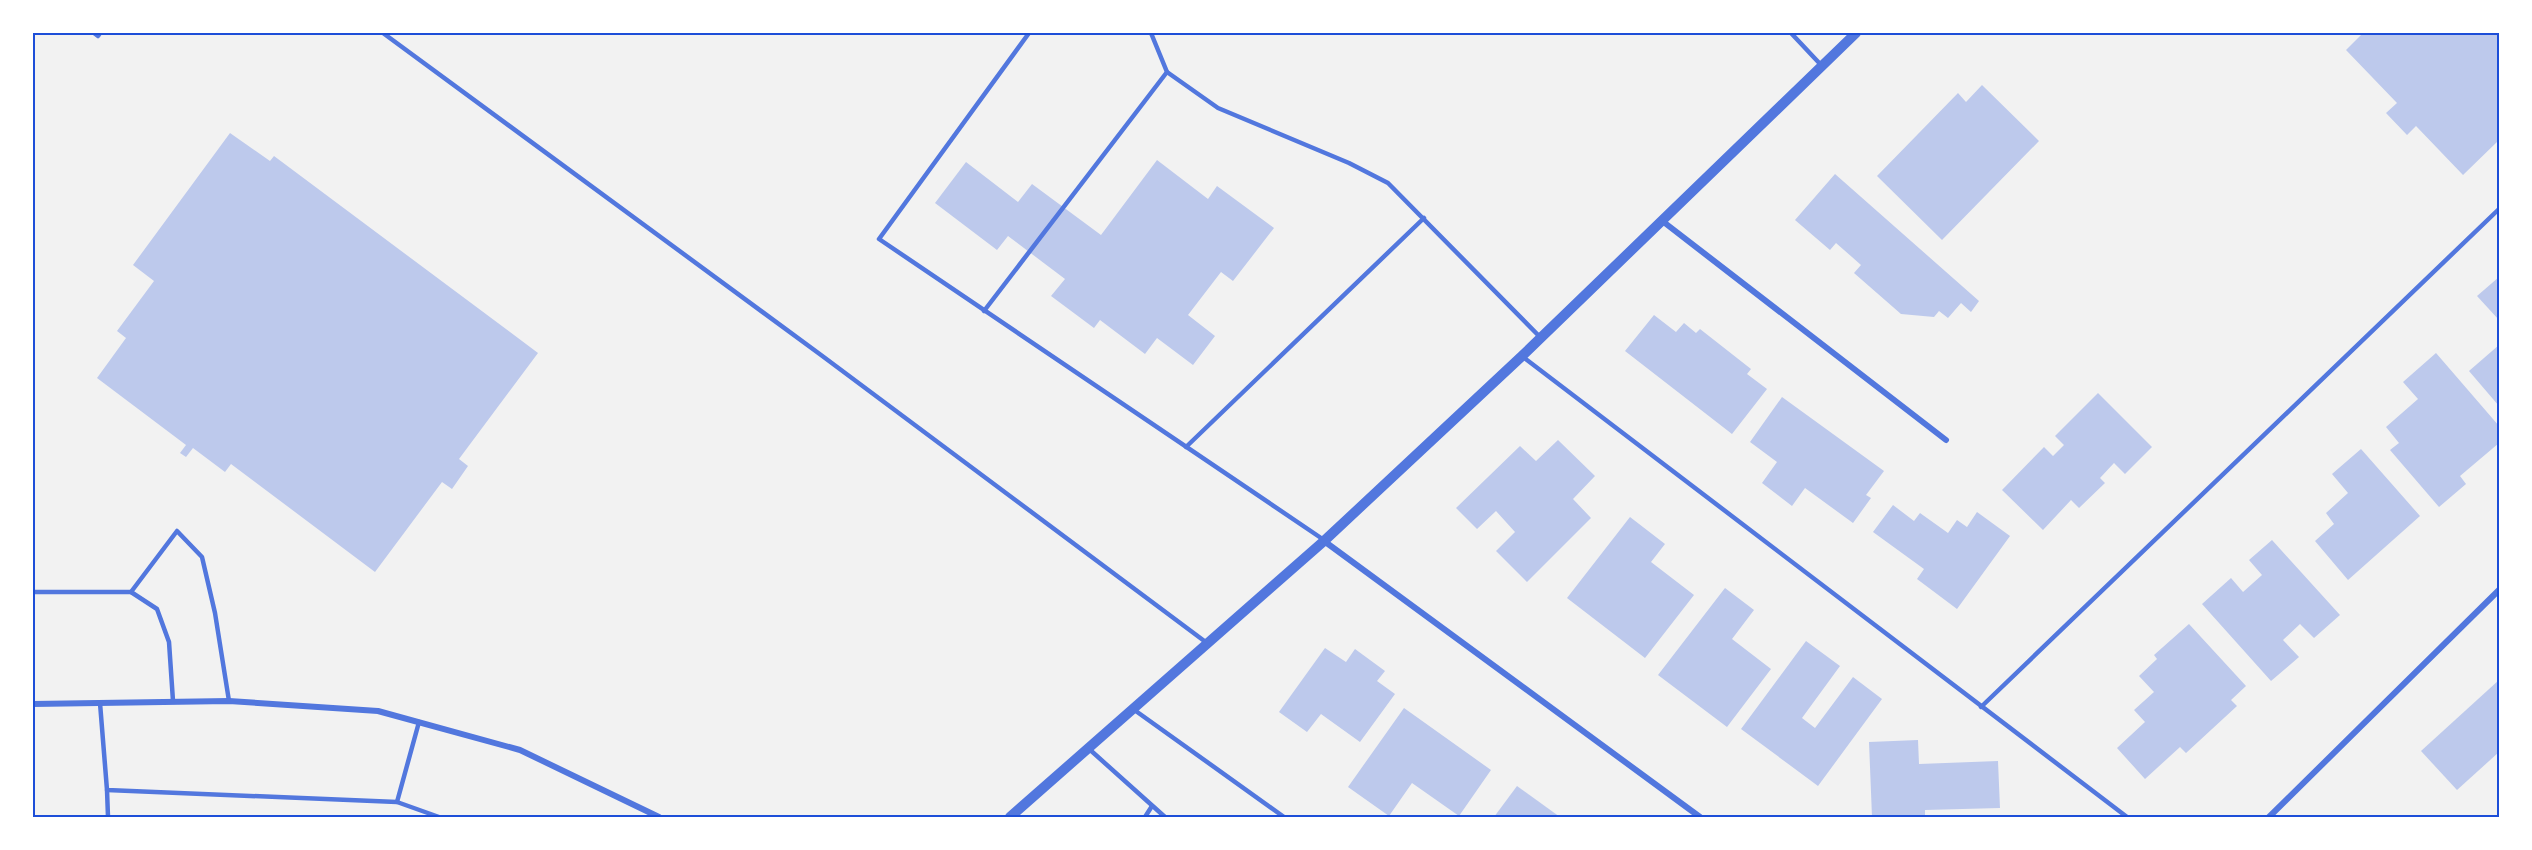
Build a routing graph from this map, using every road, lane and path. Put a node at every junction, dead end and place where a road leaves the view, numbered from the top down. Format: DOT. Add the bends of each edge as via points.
graph roads {
  1 [pos="94,33"];
  2 [pos="100,33"];
  3 [pos="383,33"];
  4 [pos="1029,33"];
  5 [pos="1151,33"];
  6 [pos="1791,33"];
  7 [pos="1856,33"];
  8 [pos="1822,66"];
  9 [pos="1167,72"];
  10 [pos="2499,209"];
  11 [pos="1424,218"];
  12 [pos="1661,220"];
  13 [pos="984,311"];
  14 [pos="1541,338"];
  15 [pos="1522,356"];
  16 [pos="1946,440"];
  17 [pos="1186,447"];
  18 [pos="1324,541"];
  19 [pos="2499,591"];
  20 [pos="33,592"];
  21 [pos="131,592"];
  22 [pos="1207,643"];
  23 [pos="173,701"];
  24 [pos="229,701"];
  25 [pos="100,703"];
  26 [pos="33,704"];
  27 [pos="1981,707"];
  28 [pos="1133,709"];
  29 [pos="419,722"];
  30 [pos="1088,748"];
  31 [pos="107,790"];
  32 [pos="397,802"];
  33 [pos="1152,806"];
  34 [pos="108,817"];
  35 [pos="438,817"];
  36 [pos="659,817"];
  37 [pos="1010,817"];
  38 [pos="1145,817"];
  39 [pos="1165,817"];
  40 [pos="1284,817"];
  41 [pos="1700,817"];
  42 [pos="2127,817"];
  43 [pos="2269,817"];
  1 -- 2 [label="lane"];
  3 -- 22 [label="lane"];
  4 -- 13 [label="lane" via="879,239"];
  5 -- 9 [label="lane"];
  6 -- 8 [label="lane"];
  7 -- 8 [label="street"];
  8 -- 12 [label="street"];
  9 -- 11 [label="lane" via="1218,108 1388,183"];
  9 -- 13 [label="lane"];
  10 -- 27 [label="lane"];
  11 -- 14 [label="lane"];
  11 -- 17 [label="lane"];
  12 -- 14 [label="street"];
  12 -- 16 [label="street"];
  13 -- 17 [label="lane"];
  14 -- 15 [label="street"];
  15 -- 18 [label="street"];
  15 -- 27 [label="lane"];
  17 -- 18 [label="lane"];
  18 -- 22 [label="street"];
  18 -- 41 [label="street"];
  19 -- 43 [label="street"];
  20 -- 21 [label="lane"];
  21 -- 23 [label="lane" via="157,609 169,642"];
  21 -- 24 [label="lane" via="177,531 202,557"];
  22 -- 28 [label="street"];
  23 -- 24 [label="street"];
  23 -- 25 [label="street"];
  24 -- 29 [label="street" via="378,711"];
  25 -- 26 [label="street"];
  25 -- 31 [label="lane"];
  27 -- 42 [label="lane"];
  28 -- 30 [label="street"];
  28 -- 40 [label="lane"];
  29 -- 32 [label="lane"];
  29 -- 36 [label="street" via="520,750"];
  30 -- 33 [label="lane"];
  30 -- 37 [label="street"];
  31 -- 32 [label="lane"];
  31 -- 34 [label="lane"];
  32 -- 35 [label="lane"];
  33 -- 38 [label="lane"];
  33 -- 39 [label="lane"];
}
